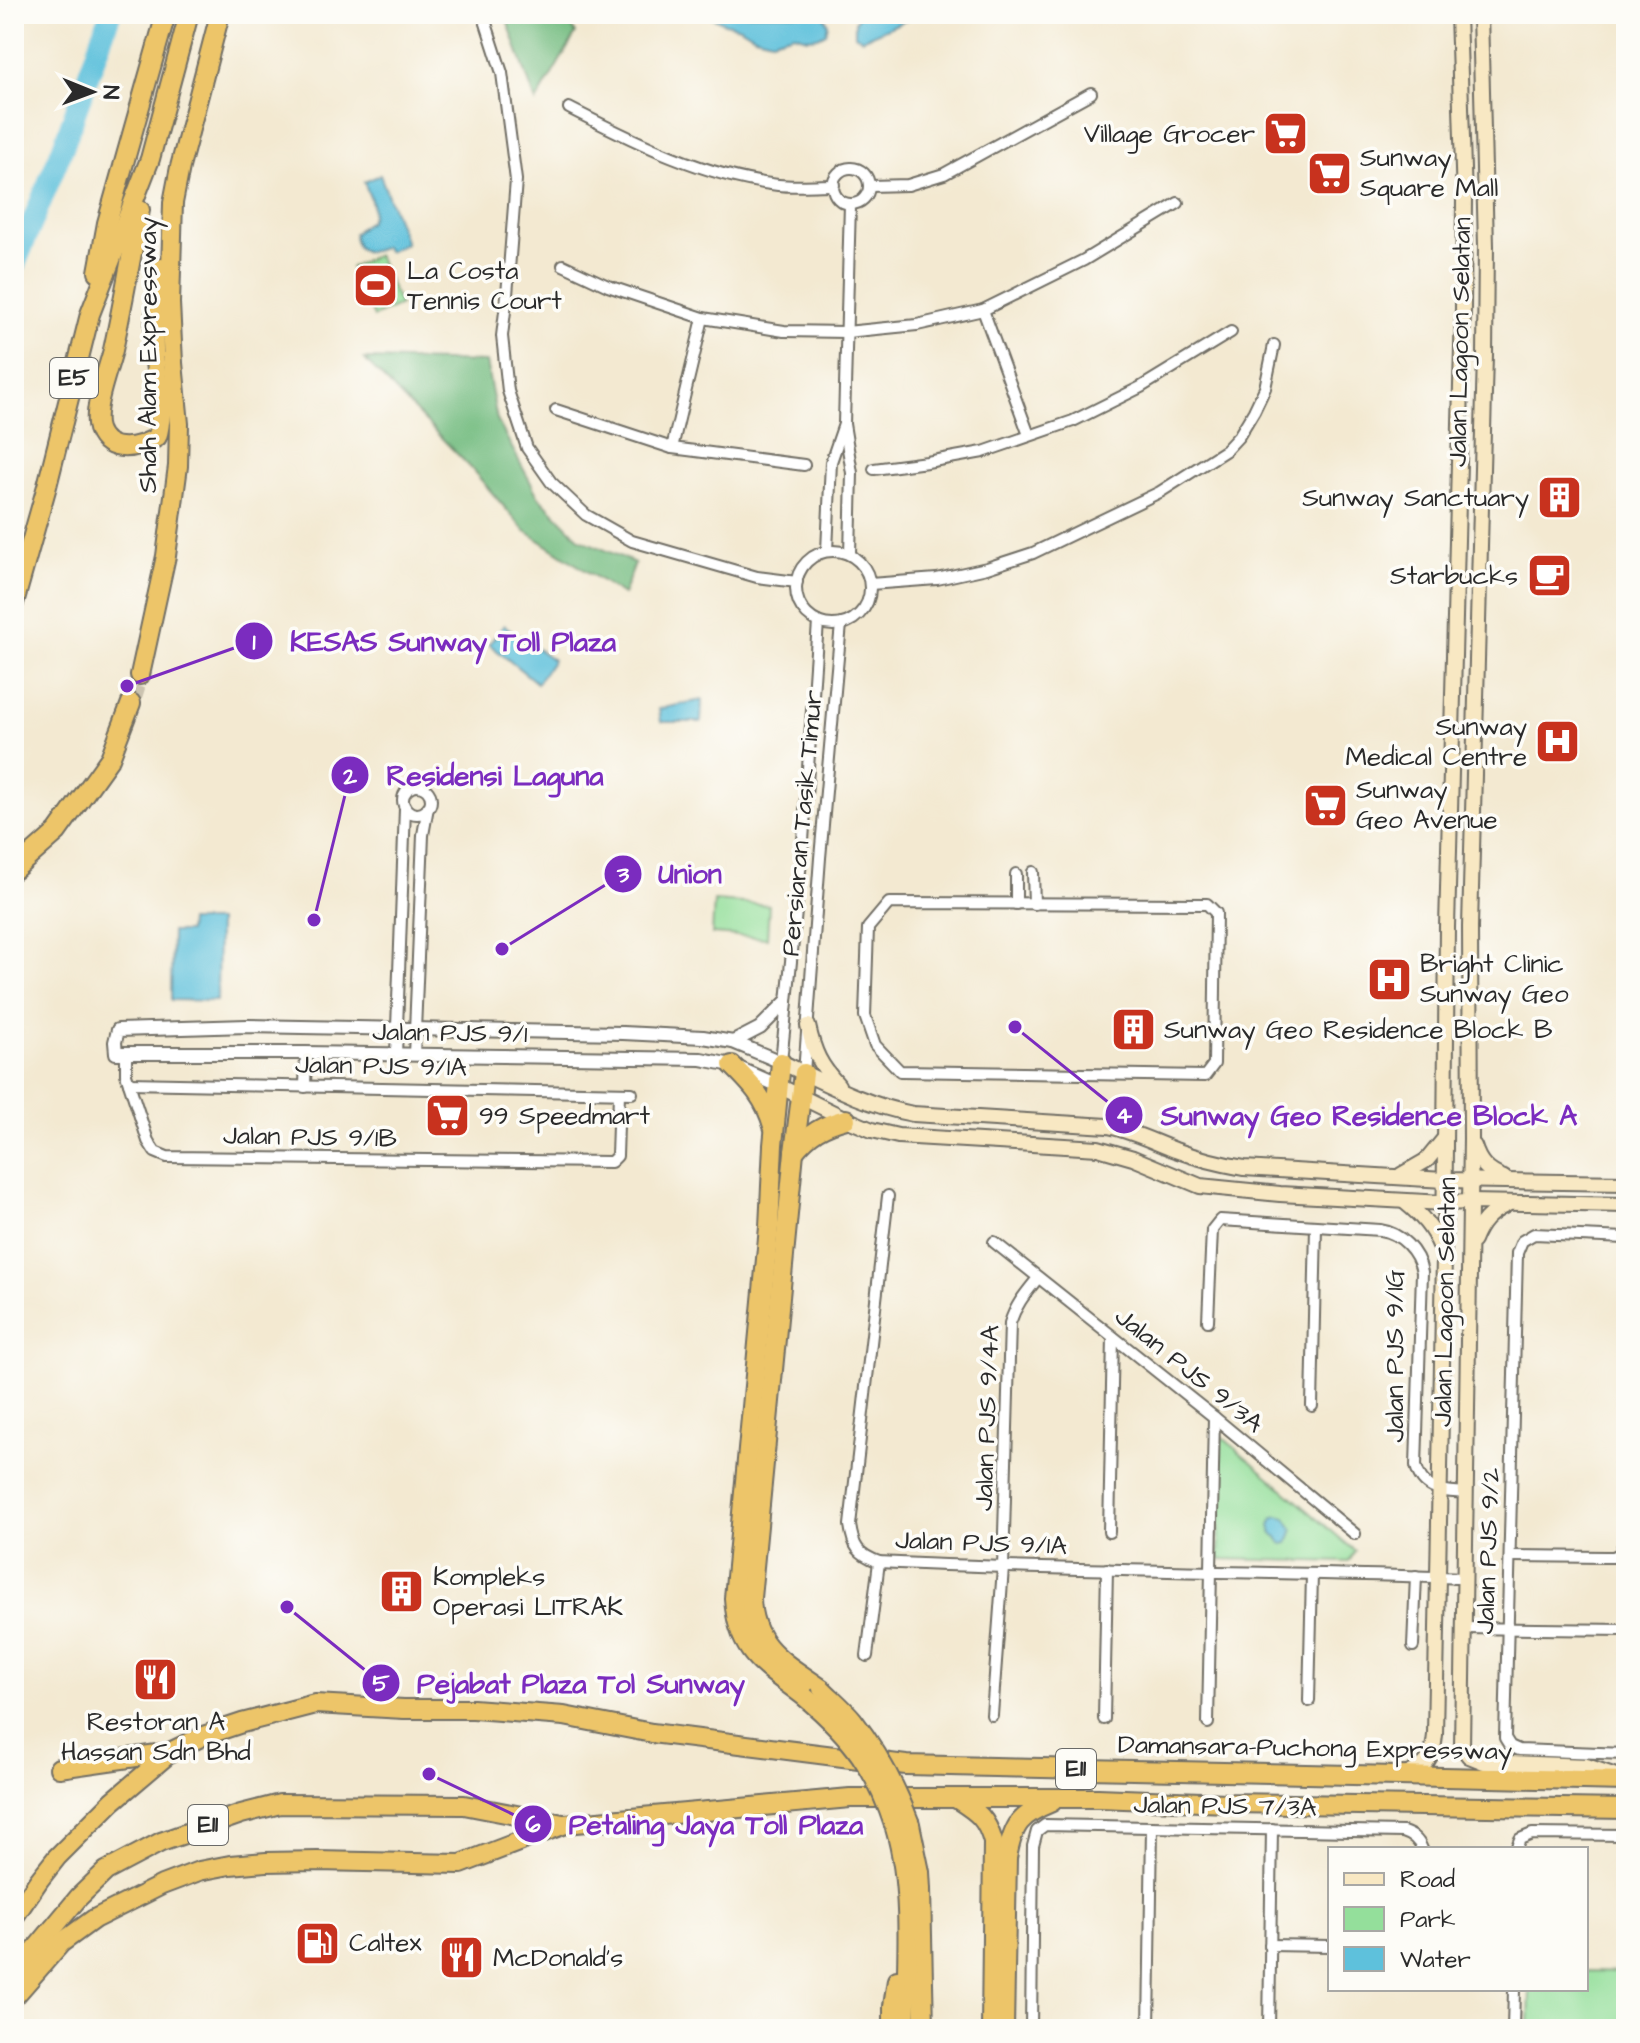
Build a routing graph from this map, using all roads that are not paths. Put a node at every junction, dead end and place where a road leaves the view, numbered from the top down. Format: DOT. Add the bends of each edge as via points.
graph roads {
  1 [pos="166,14"];
  2 [pos="189,14"];
  3 [pos="220,14"];
  4 [pos="483,14"];
  5 [pos="1458,14"];
  6 [pos="1480,14"];
  7 [pos="1091,93"];
  8 [pos="569,108"];
  9 [pos="150,159"];
  10 [pos="834,185"];
  11 [pos="870,186"];
  12 [pos="173,203"];
  13 [pos="1178,203"];
  14 [pos="850,204"];
  15 [pos="563,265"];
  16 [pos="983,310"];
  17 [pos="90,314"];
  18 [pos="703,318"];
  19 [pos="846,332"];
  20 [pos="1231,332"];
  21 [pos="1274,345"];
  22 [pos="556,410"];
  23 [pos="844,424"];
  24 [pos="1029,435"];
  25 [pos="672,448"];
  26 [pos="804,465"];
  27 [pos="874,469"];
  28 [pos="827,551"];
  29 [pos="850,554"];
  30 [pos="797,582"];
  31 [pos="870,584"];
  32 [pos="14,603"];
  33 [pos="818,622"];
  34 [pos="841,624"];
  35 [pos="140,675"];
  36 [pos="131,703"];
  37 [pos="428,807"];
  38 [pos="405,808"];
  39 [pos="14,870"];
  40 [pos="1033,872"];
  41 [pos="1016,874"];
  42 [pos="1016,904"];
  43 [pos="1034,904"];
  44 [pos="786,1002"];
  45 [pos="808,1026"];
  46 [pos="396,1028"];
  47 [pos="415,1028"];
  48 [pos="733,1042"];
  49 [pos="131,1053"];
  50 [pos="306,1053"];
  51 [pos="396,1055"];
  52 [pos="414,1055"];
  53 [pos="781,1062"];
  54 [pos="732,1065"];
  55 [pos="804,1073"];
  56 [pos="129,1083"];
  57 [pos="779,1086"];
  58 [pos="305,1087"];
  59 [pos="845,1092"];
  60 [pos="619,1093"];
  61 [pos="632,1093"];
  62 [pos="801,1097"];
  63 [pos="846,1119"];
  64 [pos="774,1132"];
  65 [pos="1445,1138"];
  66 [pos="1471,1138"];
  67 [pos="794,1152"];
  68 [pos="1397,1177"];
  69 [pos="1444,1180"];
  70 [pos="1470,1180"];
  71 [pos="1509,1180"];
  72 [pos="1626,1183"];
  73 [pos="888,1196"];
  74 [pos="1405,1202"];
  75 [pos="1470,1202"];
  76 [pos="1444,1203"];
  77 [pos="1510,1203"];
  78 [pos="1626,1205"];
  79 [pos="1316,1227"];
  80 [pos="1626,1238"];
  81 [pos="994,1242"];
  82 [pos="1470,1248"];
  83 [pos="1444,1256"];
  84 [pos="1038,1278"];
  85 [pos="1208,1321"];
  86 [pos="1113,1337"];
  87 [pos="1312,1406"];
  88 [pos="1214,1417"];
  89 [pos="1440,1491"];
  90 [pos="1466,1493"];
  91 [pos="1626,1495"];
  92 [pos="1109,1532"];
  93 [pos="1355,1534"];
  94 [pos="1510,1556"];
  95 [pos="879,1562"];
  96 [pos="1003,1568"];
  97 [pos="1107,1569"];
  98 [pos="1211,1570"];
  99 [pos="1312,1574"];
  100 [pos="1416,1576"];
  101 [pos="1438,1577"];
  102 [pos="1464,1578"];
  103 [pos="1463,1628"];
  104 [pos="1508,1629"];
  105 [pos="1626,1630"];
  106 [pos="1413,1646"];
  107 [pos="867,1656"];
  108 [pos="814,1693"];
  109 [pos="1309,1701"];
  110 [pos="992,1715"];
  111 [pos="1104,1719"];
  112 [pos="1208,1723"];
  113 [pos="172,1751"];
  114 [pos="1626,1754"];
  115 [pos="59,1768"];
  116 [pos="1401,1776"];
  117 [pos="1626,1780"];
  118 [pos="956,1798"];
  119 [pos="1061,1798"];
  120 [pos="1626,1809"];
  121 [pos="565,1824"];
  122 [pos="903,1826"];
  123 [pos="1152,1827"];
  124 [pos="1272,1829"];
  125 [pos="1626,1835"];
  126 [pos="1421,1847"];
  127 [pos="1517,1847"];
  128 [pos="14,1917"];
  129 [pos="1270,1945"];
  130 [pos="1328,1946"];
  131 [pos="907,1947"];
  132 [pos="14,1975"];
  133 [pos="1514,1991"];
  134 [pos="14,1997"];
  135 [pos="893,2029"];
  136 [pos="905,2029"];
  137 [pos="924,2029"];
  138 [pos="991,2029"];
  139 [pos="1004,2029"];
  140 [pos="1031,2029"];
  141 [pos="1149,2029"];
  142 [pos="1269,2029"];
  143 [pos="1513,2029"];
  1 -- 17 [label="highway" via="107,223"];
  2 -- 9 [label="highway, Shah Alam Expressway / E5"];
  3 -- 12 [label="highway, Shah Alam Expressway"];
  4 -- 30 [label="street" via="502,73 516,180 502,336 508,391 527,448 551,482 586,515 632,541 757,577"];
  5 -- 65 [label="main road, Jalan Lagoon Selatan" via="1463,308"];
  6 -- 66 [label="main road, Jalan Lagoon Selatan" via="1486,246 1470,927"];
  7 -- 11 [label="street" via="944,174 908,185"];
  8 -- 10 [label="street" via="656,151 724,176 780,186"];
  9 -- 12 [label="highway" via="98,408 98,430 116,447 146,444 157,437 161,424 155,305"];
  9 -- 17 [label="highway, Shah Alam Expressway / E5"];
  10 -- 11 [label="street" via="839,173 851,168 863,173"];
  10 -- 14 [label="street" via="838,198"];
  11 -- 14 [label="street" via="862,201"];
  12 -- 35 [label="highway, Shah Alam Expressway" via="170,303 178,466 166,556"];
  13 -- 16 [label="street" via="1084,260"];
  14 -- 19 [label="street"];
  15 -- 18 [label="street"];
  16 -- 19 [label="street" via="917,325"];
  16 -- 24 [label="street"];
  17 -- 32 [label="highway, Shah Alam Expressway / E5"];
  18 -- 19 [label="street" via="784,331"];
  18 -- 25 [label="street"];
  19 -- 23 [label="street"];
  20 -- 24 [label="street" via="1141,387 1073,421"];
  21 -- 31 [label="street" via="1265,388 1239,436 1160,492 1033,553 937,579"];
  22 -- 25 [label="street"];
  23 -- 28 [label="street" via="831,462"];
  23 -- 29 [label="street" via="852,473"];
  24 -- 27 [label="street" via="983,452"];
  25 -- 26 [label="street"];
  28 -- 29 [label="street"];
  28 -- 30 [label="street" via="807,562"];
  29 -- 31 [label="street" via="864,567"];
  30 -- 33 [label="street" via="803,609"];
  31 -- 34 [label="street" via="860,614"];
  33 -- 34 [label="street"];
  33 -- 44 [label="street, Persiaran Tasik Timur"];
  34 -- 45 [label="street, Persiaran Tasik Timur"];
  36 -- 39 [label="highway" via="110,758 57,832"];
  37 -- 38 [label="street" via="417,814"];
  37 -- 38 [label="street" via="428,793 418,786 406,791"];
  37 -- 47 [label="street"];
  38 -- 46 [label="street"];
  40 -- 43 [label="street"];
  41 -- 42 [label="street"];
  42 -- 43 [label="street"];
  42 -- 43 [label="street" via="889,903 868,928 865,1016 875,1045 900,1071 1205,1076 1214,1064 1216,913 1207,904"];
  44 -- 48 [label="street" via="760,1028"];
  44 -- 53 [label="street, Persiaran Tasik Timur"];
  45 -- 55 [label="street, Persiaran Tasik Timur"];
  45 -- 59 [label="main road" via="819,1063"];
  46 -- 47 [label="street, Jalan PJS 9/1"];
  46 -- 49 [label="street, Jalan PJS 9/1" via="118,1030 116,1053"];
  46 -- 51 [label="street"];
  47 -- 48 [label="street, Jalan PJS 9/1" via="623,1033"];
  47 -- 52 [label="street"];
  48 -- 53 [label="street, Jalan PJS 9/1"];
  49 -- 50 [label="street, Jalan PJS 9/1"];
  49 -- 56 [label="street" via="125,1067"];
  50 -- 51 [label="street, Jalan PJS 9/1"];
  50 -- 58 [label="street"];
  51 -- 52 [label="street, Jalan PJS 9/1"];
  52 -- 54 [label="street, Jalan PJS 9/1" via="701,1059"];
  53 -- 55 [label="main road"];
  53 -- 57 [label="highway"];
  54 -- 57 [label="street, Jalan PJS 9/1"];
  54 -- 64 [label="highway" via="759,1093"];
  55 -- 59 [label="main road"];
  55 -- 62 [label="highway"];
  56 -- 58 [label="street, Jalan PJS 9/1A"];
  56 -- 60 [label="street, Jalan PJS 9/1B" via="151,1148 160,1155 183,1157 611,1162 617,1156"];
  57 -- 62 [label="main road"];
  57 -- 64 [label="highway"];
  58 -- 60 [label="street, Jalan PJS 9/1A"];
  59 -- 68 [label="main road" via="913,1114 1125,1129 1171,1149 1244,1168"];
  60 -- 61 [label="street, Jalan PJS 9/1A"];
  62 -- 63 [label="main road"];
  62 -- 67 [label="highway"];
  63 -- 67 [label="highway" via="816,1130"];
  63 -- 74 [label="main road" via="898,1136 1098,1148 1200,1186"];
  64 -- 108 [label="highway" via="734,1598 738,1629 752,1654"];
  65 -- 68 [label="main road" via="1427,1160"];
  65 -- 69 [label="main road, Jalan Lagoon Selatan"];
  66 -- 70 [label="main road, Jalan Lagoon Selatan"];
  66 -- 71 [label="main road" via="1484,1167"];
  67 -- 108 [label="highway" via="751,1611 767,1647"];
  68 -- 69 [label="main road"];
  69 -- 70 [label="main road"];
  69 -- 76 [label="main road, Jalan Lagoon Selatan"];
  70 -- 71 [label="main road"];
  70 -- 75 [label="main road, Jalan Lagoon Selatan"];
  71 -- 72 [label="main road"];
  73 -- 95 [label="street, Jalan PJS 9/1A" via="850,1525 857,1548"];
  74 -- 76 [label="main road"];
  74 -- 83 [label="main road" via="1435,1233"];
  75 -- 76 [label="main road"];
  75 -- 77 [label="main road"];
  75 -- 82 [label="main road, Jalan Lagoon Selatan"];
  76 -- 83 [label="main road, Jalan Lagoon Selatan"];
  77 -- 78 [label="main road"];
  77 -- 82 [label="main road" via="1488,1215"];
  79 -- 85 [label="street, Jalan PJS 9/1G" via="1227,1219 1215,1224"];
  79 -- 87 [label="street"];
  79 -- 89 [label="street, Jalan PJS 9/1G" via="1390,1231 1420,1261 1416,1466 1425,1484"];
  80 -- 94 [label="street, Jalan PJS 9/2" via="1534,1234 1522,1241 1517,1253"];
  81 -- 84 [label="street, Jalan PJS 9/3A"];
  82 -- 90 [label="main road, Jalan Lagoon Selatan"];
  83 -- 89 [label="main road, Jalan Lagoon Selatan"];
  84 -- 86 [label="street, Jalan PJS 9/3A"];
  84 -- 96 [label="street, Jalan PJS 9/4A" via="1010,1323"];
  86 -- 88 [label="street, Jalan PJS 9/3A"];
  86 -- 92 [label="street"];
  88 -- 93 [label="street, Jalan PJS 9/3A"];
  88 -- 98 [label="street"];
  89 -- 90 [label="street"];
  89 -- 101 [label="main road, Jalan Lagoon Selatan"];
  90 -- 102 [label="main road, Jalan Lagoon Selatan"];
  91 -- 94 [label="street" via="1620,1554"];
  94 -- 104 [label="street, Jalan PJS 9/2"];
  95 -- 96 [label="street, Jalan PJS 9/1A"];
  95 -- 107 [label="street"];
  96 -- 97 [label="street, Jalan PJS 9/1A"];
  96 -- 110 [label="street, Jalan PJS 9/4A"];
  97 -- 98 [label="street, Jalan PJS 9/1A"];
  97 -- 111 [label="street"];
  98 -- 99 [label="street, Jalan PJS 9/1A"];
  98 -- 112 [label="street"];
  99 -- 100 [label="street, Jalan PJS 9/1A"];
  99 -- 109 [label="street"];
  100 -- 101 [label="street, Jalan PJS 9/1A"];
  100 -- 106 [label="street"];
  101 -- 102 [label="street, Jalan PJS 9/1A"];
  101 -- 116 [label="main road, Jalan Lagoon Selatan" via="1434,1746 1425,1764"];
  102 -- 103 [label="main road, Jalan Lagoon Selatan"];
  103 -- 104 [label="street"];
  103 -- 117 [label="main road, Jalan Lagoon Selatan" via="1462,1747 1469,1756 1484,1762 1587,1766"];
  104 -- 105 [label="street"];
  104 -- 114 [label="street, Jalan PJS 9/2" via="1505,1738 1510,1746"];
  108 -- 122 [label="highway, bridge" via="852,1718 877,1754 900,1797"];
  113 -- 115 [label="highway"];
  113 -- 116 [label="highway, Damansara–Puchong Expressway / E11" via="242,1723 315,1704 564,1716 652,1733 906,1765"];
  113 -- 128 [label="highway, Damansara–Puchong Expressway / E11" via="57,1857"];
  116 -- 117 [label="highway, Damansara–Puchong Expressway / E11"];
  118 -- 119 [label="highway, Damansara–Puchong Expressway / E11"];
  118 -- 121 [label="highway, Damansara–Puchong Expressway / E11" via="850,1798"];
  118 -- 138 [label="highway" via="984,1819 993,1842"];
  119 -- 120 [label="highway, Damansara–Puchong Expressway / E11"];
  119 -- 139 [label="highway" via="1031,1810 1011,1835"];
  121 -- 132 [label="highway, Damansara–Puchong Expressway / E11" via="464,1805 280,1804 241,1814 161,1842 106,1871"];
  121 -- 134 [label="highway, Damansara–Puchong Expressway / E11" via="461,1864 266,1862 199,1871 94,1919 61,1943"];
  122 -- 131 [label="highway"];
  122 -- 137 [label="highway" via="920,1872"];
  123 -- 124 [label="street, Jalan PJS 7/3A"];
  123 -- 140 [label="street, Jalan PJS 7/3A" via="1045,1825 1037,1831"];
  123 -- 141 [label="street"];
  124 -- 126 [label="street, Jalan PJS 7/3A" via="1403,1832"];
  124 -- 129 [label="street"];
  125 -- 127 [label="street" via="1532,1834"];
  129 -- 130 [label="street"];
  129 -- 142 [label="street"];
  131 -- 135 [label="highway"];
  131 -- 136 [label="highway"];
  133 -- 143 [label="street"];
}
